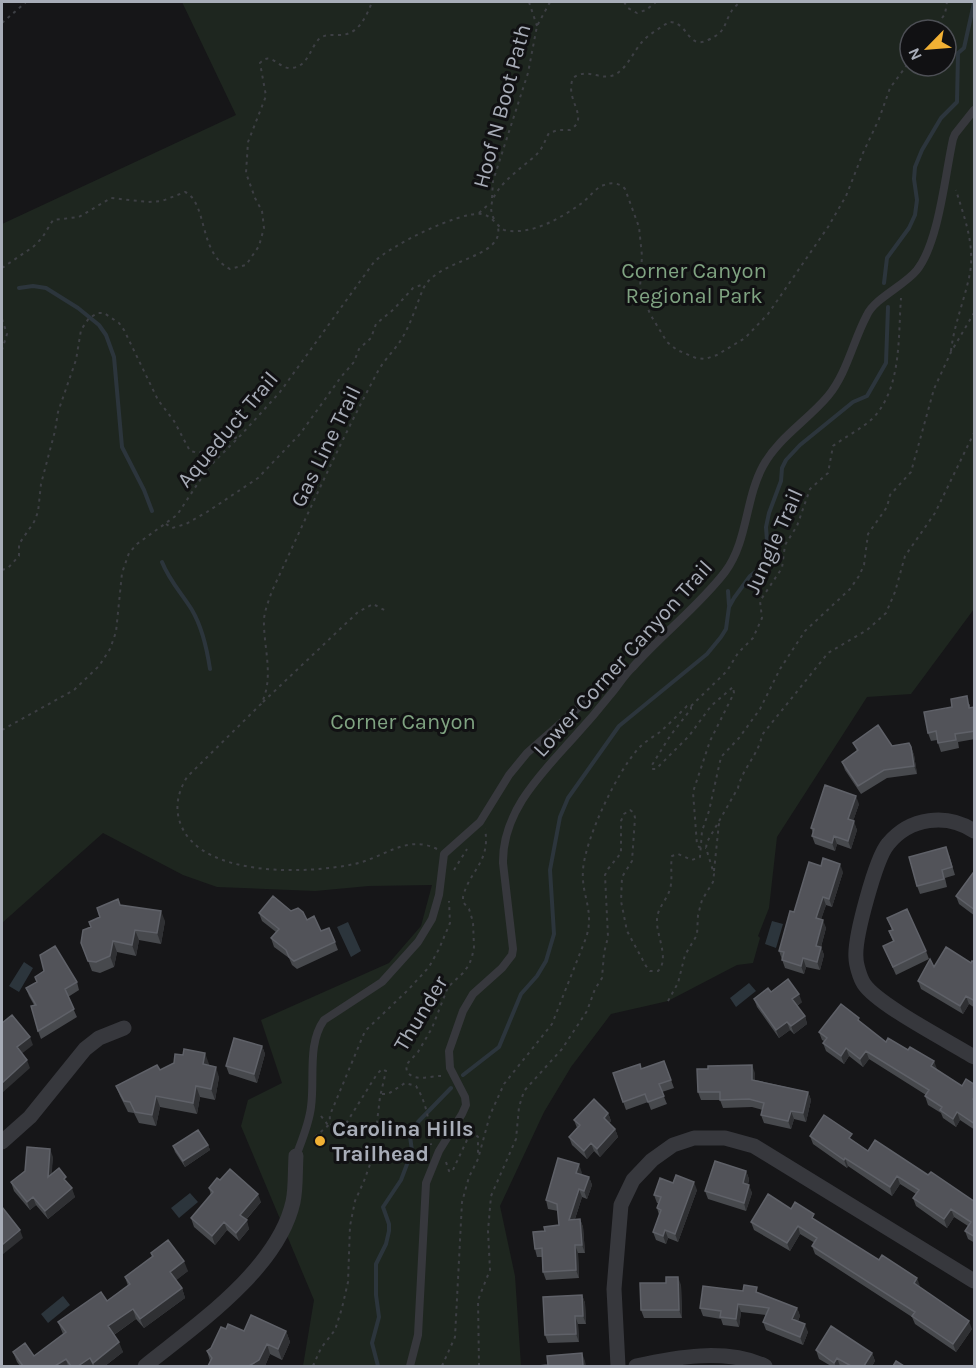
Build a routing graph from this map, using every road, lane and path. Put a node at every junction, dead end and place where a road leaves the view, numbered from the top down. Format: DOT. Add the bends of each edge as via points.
graph roads {
  1 [pos="26,2"];
  2 [pos="372,2"];
  3 [pos="529,2"];
  4 [pos="550,2"];
  5 [pos="624,2"];
  6 [pos="656,2"];
  7 [pos="740,2"];
  8 [pos="947,2"];
  9 [pos="942,18"];
  10 [pos="2,22"];
  11 [pos="537,26"];
  12 [pos="898,77"];
  13 [pos="975,110"];
  14 [pos="945,176"];
  15 [pos="491,201"];
  16 [pos="476,214"];
  17 [pos="497,224"];
  18 [pos="509,231"];
  19 [pos="498,236"];
  20 [pos="2,268"];
  21 [pos="426,284"];
  22 [pos="899,287"];
  23 [pos="975,313"];
  24 [pos="2,320"];
  25 [pos="2,350"];
  26 [pos="951,352"];
  27 [pos="975,433"];
  28 [pos="241,435"];
  29 [pos="166,524"];
  30 [pos="2,570"];
  31 [pos="388,612"];
  32 [pos="631,668"];
  33 [pos="261,704"];
  34 [pos="691,706"];
  35 [pos="2,730"];
  36 [pos="720,820"];
  37 [pos="480,822"];
  38 [pos="975,831"];
  39 [pos="470,832"];
  40 [pos="701,848"];
  41 [pos="706,848"];
  42 [pos="444,854"];
  43 [pos="714,874"];
  44 [pos="451,879"];
  45 [pos="449,896"];
  46 [pos="668,1001"];
  47 [pos="124,1029"];
  48 [pos="975,1057"];
  49 [pos="456,1080"];
  50 [pos="381,1094"];
  51 [pos="331,1124"];
  52 [pos="324,1129"];
  53 [pos="2,1142"];
  54 [pos="439,1151"];
  55 [pos="296,1156"];
  56 [pos="478,1159"];
  57 [pos="975,1281"];
  58 [pos="145,1366"];
  59 [pos="313,1366"];
  60 [pos="410,1366"];
  61 [pos="442,1366"];
  62 [pos="479,1366"];
  63 [pos="618,1366"];
  64 [pos="636,1366"];
  65 [pos="765,1366"];
  1 -- 10 [label="path"];
  2 -- 20 [label="path" via="354,32 322,37 297,67 286,68 269,58 260,63 266,96 248,142 246,173 262,211 264,228 263,238 246,265 230,269 221,264 209,246 197,206 185,192 162,201 111,198 79,218 53,220 33,247"];
  3 -- 11 [label="path"];
  4 -- 11 [label="path, Hoof N Boot Path"];
  5 -- 6 [label="path" via="637,13"];
  7 -- 15 [label="path" via="730,12 726,27 701,43 669,22 644,40 613,76 584,73 573,78 570,94 578,123 570,130 549,133 540,151 512,175"];
  8 -- 9 [label="path"];
  11 -- 15 [label="path, Hoof N Boot Path" via="528,73 493,180"];
  12 -- 18 [label="path, Gas Line Trail" via="846,196 828,227 768,314 745,338 717,355 696,358 677,350 667,342 650,314 640,288 639,227 621,185 602,186 545,224 525,231"];
  13 -- 14 [label="lane, Lower Corner Canyon Trail" via="955,134"];
  14 -- 22 [label="lane, Lower Corner Canyon Trail" via="929,249"];
  14 -- 26 [label="path" via="958,196 970,237 971,256"];
  15 -- 16 [label="path, Hoof N Boot Path"];
  15 -- 17 [label="path" via="490,211"];
  16 -- 17 [label="path" via="486,215"];
  16 -- 28 [label="path, Aqueduct Trail" via="428,230 379,257 280,392"];
  17 -- 18 [label="path"];
  17 -- 19 [label="path"];
  18 -- 19 [label="path, Gas Line Trail"];
  19 -- 21 [label="path, Gas Line Trail" via="490,248 443,268"];
  21 -- 29 [label="path" via="413,288 376,324 371,338 359,349 354,362 300,434 258,478 186,524 174,528"];
  21 -- 33 [label="path, Gas Line Trail" via="402,338 379,369 272,591 264,617 267,689"];
  22 -- 32 [label="lane, Lower Corner Canyon Trail" via="871,308 828,396 762,467 738,548 724,573"];
  22 -- 34 [label="path, Jungle Trail" via="901,332 890,392 872,419 833,446 828,473 810,489 797,526 785,545 782,568 760,602 762,618 753,638 727,671"];
  23 -- 26 [label="path"];
  24 -- 25 [label="path" via="7,334"];
  26 -- 40 [label="path" via="934,389 911,472 890,495 887,507 868,534 859,576 805,631 760,709 722,757"];
  27 -- 36 [label="path" via="934,513 905,556 886,613 822,659 762,735 761,745"];
  28 -- 29 [label="path, Aqueduct Trail" via="208,468 177,515"];
  28 -- 30 [label="path" via="200,453 190,451 158,400 124,330 104,313 93,315 78,338 76,360 58,412 41,484 38,512 19,544 19,556"];
  29 -- 35 [label="path, Aqueduct Trail" via="137,544 126,558 116,632 99,666 74,690"];
  31 -- 33 [label="path" via="373,604 358,612"];
  32 -- 37 [label="lane" via="596,692 527,753"];
  32 -- 49 [label="lane, Lower Corner Canyon Trail" via="539,778 508,828 503,863 512,955 473,993 463,1011 449,1051 450,1068"];
  33 -- 42 [label="path" via="181,787 179,821 189,839 201,849 222,860 286,871 356,864 412,843 426,844"];
  34 -- 40 [label="path" via="652,769 689,736 711,705 735,688 710,741 693,792 697,842"];
  34 -- 56 [label="path" via="639,748 616,780 594,828 583,867 590,911 586,938 552,1024 504,1084 490,1115"];
  36 -- 41 [label="path"];
  36 -- 43 [label="path"];
  37 -- 39 [label="lane"];
  37 -- 49 [label="path, Thunder" via="486,831 485,850 463,897 472,922 472,957 448,987 432,1028 406,1065 410,1077"];
  38 -- 48 [label="street" via="961,822 941,819 919,823 887,844 858,933 855,958 864,984 878,998"];
  39 -- 42 [label="lane"];
  39 -- 44 [label="path" via="464,855"];
  40 -- 41 [label="path"];
  40 -- 62 [label="path" via="700,857 694,860 676,853 672,856 671,888 656,921 662,966 658,971 650,971 627,931 622,911 622,877 632,861 635,818 630,810 622,817 621,852 608,869 604,883 608,937 603,978 562,1049 524,1091 516,1139 491,1196 491,1264 478,1300"];
  41 -- 43 [label="path"];
  42 -- 55 [label="lane" via="432,919 418,942 381,982 324,1020 319,1028 310,1118"];
  43 -- 46 [label="path" via="700,908 697,935"];
  45 -- 51 [label="path" via="450,923 439,950 408,990 365,1031 330,1115"];
  47 -- 53 [label="street" via="99,1038 86,1049 30,1117"];
  49 -- 54 [label="lane, Lower Corner Canyon Trail" via="466,1105"];
  50 -- 51 [label="path" via="386,1076 383,1069 342,1130"];
  50 -- 54 [label="path" via="408,1083 416,1086 429,1125 431,1146"];
  50 -- 59 [label="path" via="373,1156 355,1200 350,1226 348,1282 342,1308"];
  51 -- 52 [label="path"];
  54 -- 56 [label="path" via="452,1172 467,1140 476,1134"];
  54 -- 60 [label="lane, Lower Corner Canyon Trail" via="426,1183 418,1335"];
  55 -- 58 [label="street" via="289,1215 264,1258 231,1295"];
  56 -- 61 [label="path" via="468,1177 462,1202 454,1337"];
  57 -- 63 [label="street" via="754,1146 725,1138 694,1138 673,1145 652,1160 633,1180 621,1205 614,1289"];
  64 -- 65 [label="street" via="684,1356 724,1357"];
}
